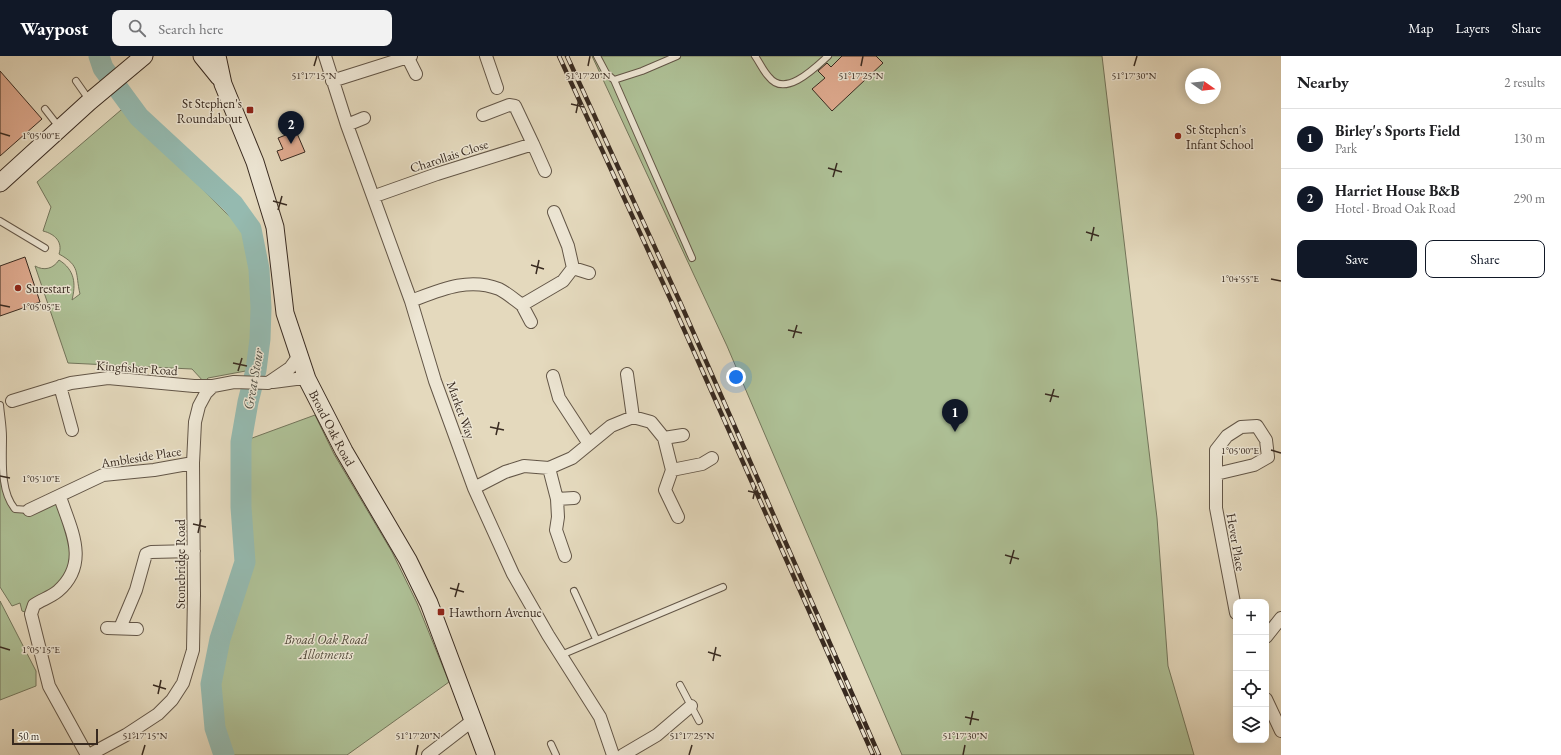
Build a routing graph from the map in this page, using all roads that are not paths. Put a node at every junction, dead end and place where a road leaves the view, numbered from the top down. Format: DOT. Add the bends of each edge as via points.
graph roads {
  1 [pos="202,56"];
  2 [pos="217,56"];
  3 [pos="325,56"];
  4 [pos="486,56"];
  5 [pos="597,56"];
  6 [pos="677,56"];
  7 [pos="755,56"];
  8 [pos="828,56"];
  9 [pos="144,57"];
  10 [pos="408,57"];
  11 [pos="416,74"];
  12 [pos="614,80"];
  13 [pos="76,81"];
  14 [pos="332,81"];
  15 [pos="223,84"];
  16 [pos="497,88"];
  17 [pos="91,101"];
  18 [pos="45,109"];
  19 [pos="484,115"];
  20 [pos="364,118"];
  21 [pos="347,125"];
  22 [pos="60,128"];
  23 [pos="533,144"];
  24 [pos="545,171"];
  25 [pos="0,183"];
  26 [pos="375,196"];
  27 [pos="554,212"];
  28 [pos="0,221"];
  29 [pos="45,248"];
  30 [pos="692,258"];
  31 [pos="573,268"];
  32 [pos="589,273"];
  33 [pos="412,300"];
  34 [pos="522,304"];
  35 [pos="531,322"];
  36 [pos="298,357"];
  37 [pos="627,374"];
  38 [pos="553,376"];
  39 [pos="307,380"];
  40 [pos="269,383"];
  41 [pos="60,386"];
  42 [pos="213,386"];
  43 [pos="12,401"];
  44 [pos="0,405"];
  45 [pos="633,417"];
  46 [pos="72,430"];
  47 [pos="683,435"];
  48 [pos="664,438"];
  49 [pos="589,444"];
  50 [pos="712,458"];
  51 [pos="193,463"];
  52 [pos="549,468"];
  53 [pos="672,470"];
  54 [pos="1216,474"];
  55 [pos="474,488"];
  56 [pos="60,497"];
  57 [pos="574,498"];
  58 [pos="557,499"];
  59 [pos="28,510"];
  60 [pos="678,517"];
  61 [pos="194,551"];
  62 [pos="564,556"];
  63 [pos="723,587"];
  64 [pos="574,591"];
  65 [pos="1233,599"];
  66 [pos="1281,618"];
  67 [pos="107,628"];
  68 [pos="120,628"];
  69 [pos="137,629"];
  70 [pos="1268,635"];
  71 [pos="596,639"];
  72 [pos="561,655"];
  73 [pos="680,685"];
  74 [pos="1269,705"];
  75 [pos="691,706"];
  76 [pos="472,721"];
  77 [pos="699,721"];
  78 [pos="1281,731"];
  79 [pos="551,744"];
  80 [pos="88,755"];
  81 [pos="428,755"];
  82 [pos="486,755"];
  83 [pos="556,755"];
  84 [pos="613,755"];
  85 [pos="623,755"];
  1 -- 15 [label="street, Broad Oak Road"];
  2 -- 15 [label="street, Broad Oak Road"];
  3 -- 14 [label="street, Market Way"];
  4 -- 16 [label="street"];
  5 -- 12 [label="lane" via="606,73"];
  6 -- 12 [label="lane"];
  7 -- 8 [label="lane" via="769,78 778,83 792,82 804,77"];
  9 -- 17 [label="street"];
  10 -- 11 [label="street"];
  10 -- 14 [label="street"];
  12 -- 30 [label="lane"];
  13 -- 17 [label="lane"];
  14 -- 21 [label="street, Market Way"];
  15 -- 36 [label="street, Broad Oak Road" via="255,162 275,227 285,313"];
  17 -- 22 [label="street"];
  18 -- 22 [label="lane"];
  19 -- 23 [label="street" via="509,105 515,106"];
  20 -- 21 [label="street"];
  21 -- 26 [label="street, Market Way"];
  22 -- 25 [label="street"];
  23 -- 24 [label="street"];
  23 -- 26 [label="street, Charollais Close"];
  26 -- 33 [label="street, Market Way"];
  27 -- 31 [label="street" via="568,246"];
  28 -- 29 [label="lane"];
  31 -- 32 [label="street"];
  31 -- 34 [label="street" via="564,281"];
  33 -- 34 [label="street" via="457,285 481,284 500,290"];
  33 -- 55 [label="street, Market Way" via="435,380"];
  34 -- 35 [label="street"];
  36 -- 39 [label="street, Broad Oak Road"];
  36 -- 40 [label="street" via="290,368"];
  37 -- 45 [label="street"];
  38 -- 49 [label="street" via="559,398"];
  39 -- 40 [label="street"];
  39 -- 76 [label="street, Broad Oak Road" via="344,451 408,560 428,603"];
  40 -- 42 [label="street" via="234,382"];
  41 -- 42 [label="street, Kingfisher Road" via="108,378"];
  41 -- 43 [label="street, Kingfisher Road"];
  41 -- 46 [label="street"];
  42 -- 51 [label="street, Stonebridge Road" via="206,393 196,414"];
  44 -- 59 [label="lane" via="4,490 15,509"];
  45 -- 48 [label="street" via="651,422"];
  45 -- 49 [label="street" via="611,426"];
  47 -- 48 [label="street"];
  48 -- 53 [label="street"];
  49 -- 52 [label="street" via="572,458"];
  50 -- 53 [label="street" via="702,464"];
  51 -- 56 [label="street, Ambleside Place" via="103,475"];
  51 -- 61 [label="street, Stonebridge Road"];
  52 -- 55 [label="street" via="524,466 505,472"];
  52 -- 58 [label="street"];
  53 -- 60 [label="street" via="665,490"];
  54 -- 54 [label="street, Hever Place" via="1216,450 1227,436 1241,427 1257,426 1266,440 1268,457 1254,465"];
  54 -- 65 [label="street, Hever Place" via="1216,508"];
  55 -- 72 [label="street, Market Way" via="514,574"];
  56 -- 59 [label="street, Ambleside Place"];
  56 -- 80 [label="street" via="74,536 76,561 73,572 56,592 34,605 27,613 49,686"];
  57 -- 58 [label="street"];
  58 -- 62 [label="street" via="556,530"];
  61 -- 68 [label="street" via="146,554 136,590"];
  61 -- 80 [label="street, Stonebridge Road" via="193,650 183,683 172,700 158,714"];
  63 -- 71 [label="lane"];
  64 -- 71 [label="lane"];
  66 -- 70 [label="street"];
  67 -- 68 [label="street"];
  68 -- 69 [label="street"];
  71 -- 72 [label="lane"];
  72 -- 84 [label="street, Market Way" via="600,717"];
  73 -- 75 [label="lane"];
  74 -- 78 [label="street"];
  75 -- 77 [label="lane"];
  75 -- 85 [label="street" via="657,735"];
  76 -- 81 [label="street"];
  76 -- 82 [label="street, Broad Oak Road"];
  79 -- 83 [label="lane"];
}
